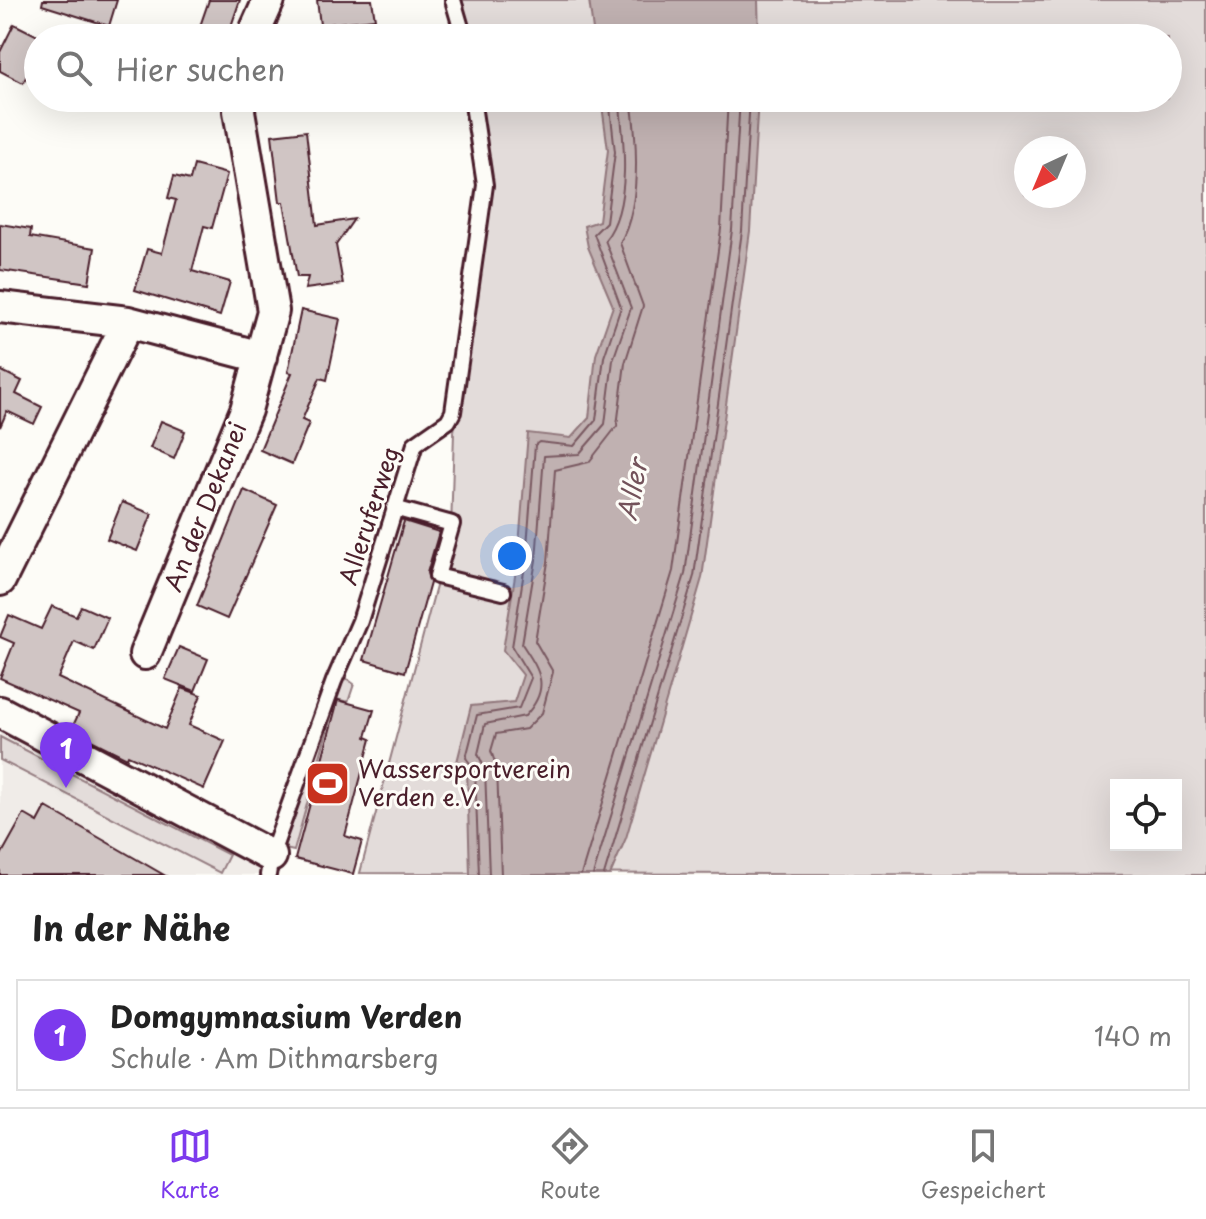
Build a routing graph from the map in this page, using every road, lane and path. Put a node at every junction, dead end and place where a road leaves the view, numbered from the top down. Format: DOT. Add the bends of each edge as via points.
graph roads {
  1 [pos="269,0"];
  2 [pos="453,0"];
  3 [pos="258,24"];
  4 [pos="460,24"];
  5 [pos="242,112"];
  6 [pos="474,112"];
  7 [pos="0,307"];
  8 [pos="128,322"];
  9 [pos="261,357"];
  10 [pos="394,508"];
  11 [pos="0,580"];
  12 [pos="503,592"];
  13 [pos="145,654"];
  14 [pos="0,712"];
  15 [pos="269,865"];
  1 -- 3 [label="street"];
  2 -- 4 [label="lane"];
  5 -- 9 [label="street, An der Dekanei" via="273,311"];
  6 -- 10 [label="lane, Alleruferweg" via="485,185 453,412 415,444"];
  7 -- 8 [label="street"];
  8 -- 9 [label="street"];
  8 -- 11 [label="street"];
  9 -- 13 [label="street, An der Dekanei" via="246,410"];
  10 -- 12 [label="lane" via="452,524 437,576"];
  10 -- 15 [label="lane, Alleruferweg" via="360,621"];
  14 -- 15 [label="street"];
}
